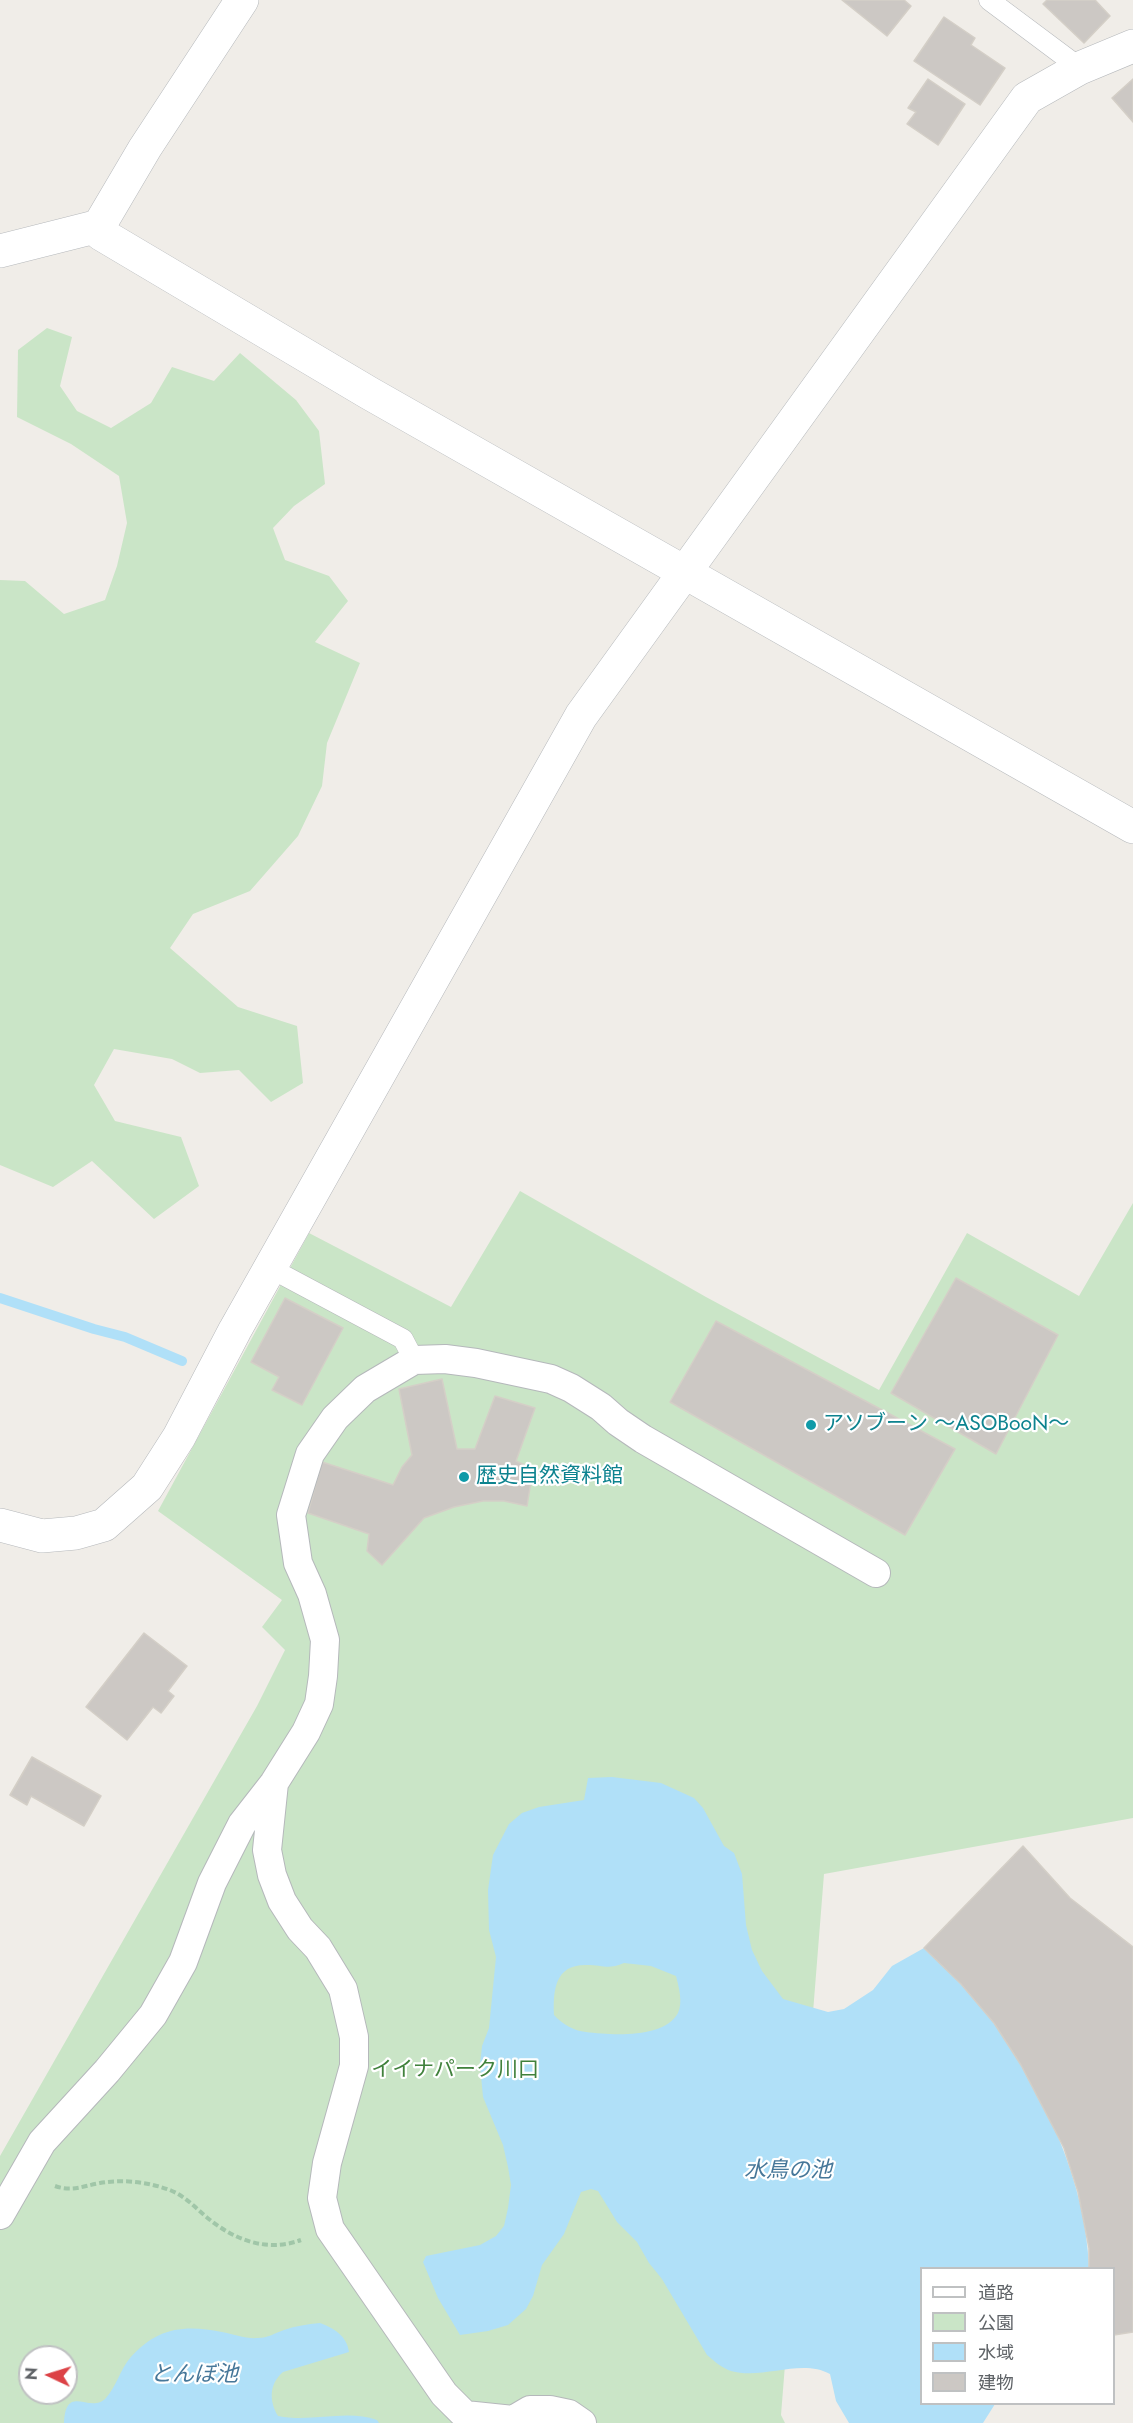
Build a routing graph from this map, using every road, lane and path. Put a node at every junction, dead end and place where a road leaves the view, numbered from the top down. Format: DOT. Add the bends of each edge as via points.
graph roads {
  1 [pos="242,0"];
  2 [pos="989,0"];
  3 [pos="1133,46"];
  4 [pos="1080,68"];
  5 [pos="99,226"];
  6 [pos="0,251"];
  7 [pos="686,573"];
  8 [pos="1133,827"];
  9 [pos="270,1268"];
  10 [pos="414,1360"];
  11 [pos="0,1525"];
  12 [pos="876,1573"];
  13 [pos="274,1783"];
  14 [pos="25,2174"];
  15 [pos="0,2215"];
  16 [pos="330,2229"];
  17 [pos="444,2394"];
  18 [pos="444,2423"];
  19 [pos="582,2423"];
  1 -- 5 [label="street"];
  2 -- 4 [label="lane"];
  3 -- 4 [label="street"];
  4 -- 7 [label="street" via="1027,98"];
  5 -- 6 [label="street"];
  5 -- 7 [label="street" via="101,234 307,356"];
  7 -- 8 [label="street"];
  7 -- 9 [label="street" via="581,716"];
  9 -- 10 [label="lane" via="403,1340"];
  9 -- 11 [label="street" via="179,1437 147,1487 104,1525 76,1533 42,1536"];
  10 -- 12 [label="street" via="476,1363 551,1379 571,1388 643,1439"];
  10 -- 13 [label="street" via="365,1389 335,1418 310,1454 291,1515 298,1563 312,1594 325,1641 324,1676 319,1704 306,1732"];
  13 -- 14 [label="street" via="242,1824 212,1883 183,1962 153,2015 42,2142"];
  13 -- 16 [label="street" via="267,1850 272,1875 288,1910 344,1989 354,2037 354,2066 327,2163 322,2198"];
  14 -- 15 [label="street"];
  14 -- 16 [label="path" via="64,2189 127,2180 165,2189 188,2200 220,2228 249,2242 278,2245"];
  16 -- 17 [label="street"];
  17 -- 18 [label="street"];
  17 -- 19 [label="street" via="465,2415 513,2420 530,2410 550,2410 569,2414"];
}
